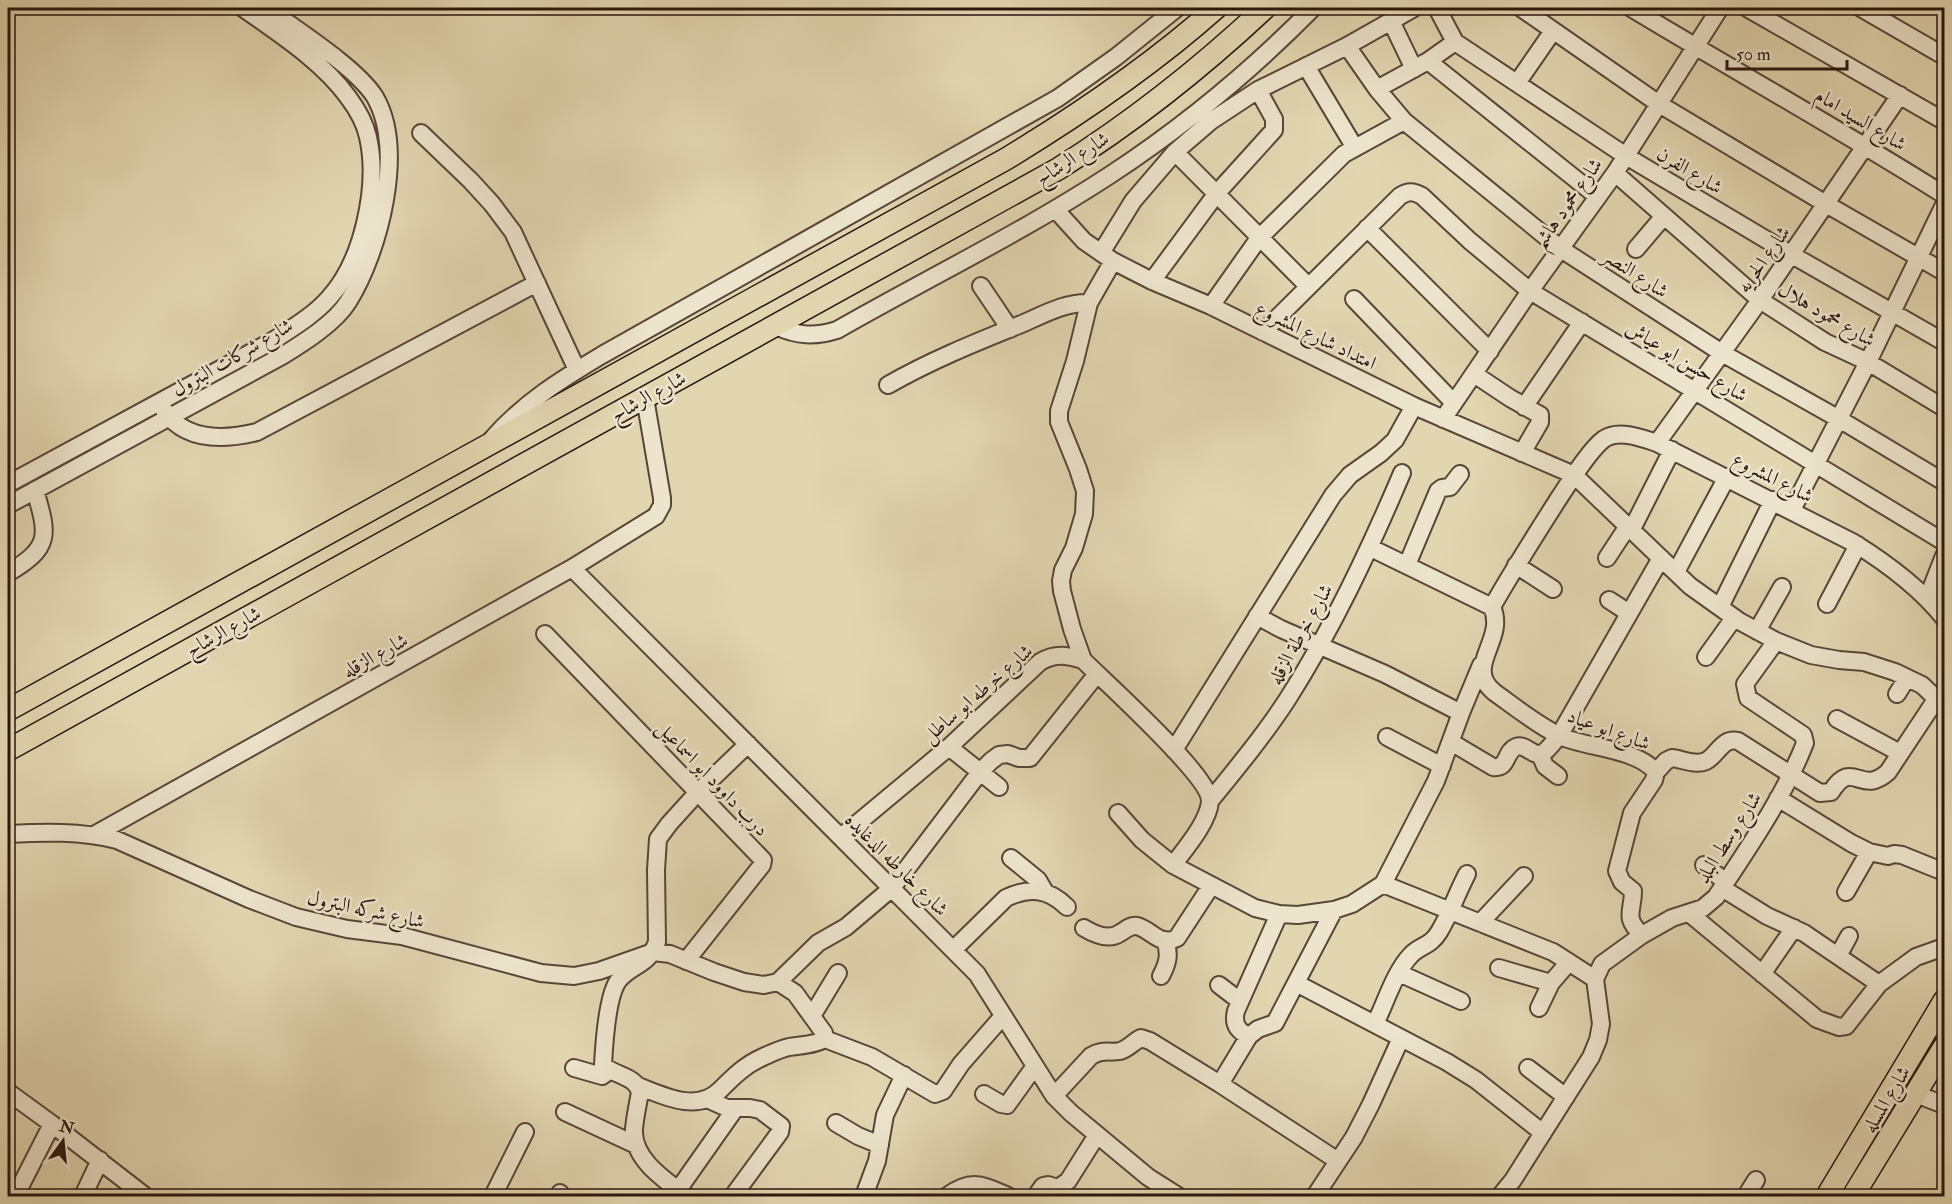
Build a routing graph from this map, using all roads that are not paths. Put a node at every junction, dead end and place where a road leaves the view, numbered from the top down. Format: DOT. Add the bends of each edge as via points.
graph roads {
  1 [pos="243,8"];
  2 [pos="267,8"];
  3 [pos="1177,8"];
  4 [pos="1216,8"];
  5 [pos="1265,8"];
  6 [pos="1313,8"];
  7 [pos="1414,8"];
  8 [pos="1437,8"];
  9 [pos="1521,8"];
  10 [pos="1631,8"];
  11 [pos="1720,8"];
  12 [pos="1747,8"];
  13 [pos="1861,8"];
  14 [pos="1391,21"];
  15 [pos="1553,31"];
  16 [pos="1455,42"];
  17 [pos="1347,46"];
  18 [pos="1695,47"];
  19 [pos="1944,56"];
  20 [pos="1421,65"];
  21 [pos="1306,66"];
  22 [pos="1516,83"];
  23 [pos="1377,89"];
  24 [pos="1258,90"];
  25 [pos="1900,95"];
  26 [pos="1659,104"];
  27 [pos="1404,121"];
  28 [pos="1944,121"];
  29 [pos="421,133"];
  30 [pos="1866,145"];
  31 [pos="1355,148"];
  32 [pos="389,150"];
  33 [pos="1175,152"];
  34 [pos="370,156"];
  35 [pos="1626,156"];
  36 [pos="1615,173"];
  37 [pos="1216,193"];
  38 [pos="1944,195"];
  39 [pos="1598,197"];
  40 [pos="1826,204"];
  41 [pos="1944,205"];
  42 [pos="1055,209"];
  43 [pos="1664,216"];
  44 [pos="1367,228"];
  45 [pos="1259,238"];
  46 [pos="1561,249"];
  47 [pos="1636,249"];
  48 [pos="1791,255"];
  49 [pos="1107,257"];
  50 [pos="1919,257"];
  51 [pos="1944,272"];
  52 [pos="1152,281"];
  53 [pos="537,283"];
  54 [pos="981,286"];
  55 [pos="1308,286"];
  56 [pos="1530,291"];
  57 [pos="1354,299"];
  58 [pos="1760,300"];
  59 [pos="1089,303"];
  60 [pos="1211,306"];
  61 [pos="1892,312"];
  62 [pos="1582,322"];
  63 [pos="776,326"];
  64 [pos="1010,329"];
  65 [pos="1263,332"];
  66 [pos="1944,342"];
  67 [pos="1490,351"];
  68 [pos="1722,353"];
  69 [pos="1868,362"];
  70 [pos="577,370"];
  71 [pos="1474,374"];
  72 [pos="888,385"];
  73 [pos="1695,391"];
  74 [pos="645,398"];
  75 [pos="159,402"];
  76 [pos="1454,403"];
  77 [pos="1414,406"];
  78 [pos="1524,407"];
  79 [pos="1944,408"];
  80 [pos="169,418"];
  81 [pos="1443,419"];
  82 [pos="1839,419"];
  83 [pos="1664,446"];
  84 [pos="486,447"];
  85 [pos="1522,453"];
  86 [pos="1815,465"];
  87 [pos="1402,472"];
  88 [pos="1460,474"];
  89 [pos="1574,475"];
  90 [pos="1727,477"];
  91 [pos="1944,482"];
  92 [pos="8,484"];
  93 [pos="35,490"];
  94 [pos="1773,500"];
  95 [pos="8,505"];
  96 [pos="1792,510"];
  97 [pos="1630,527"];
  98 [pos="1944,542"];
  99 [pos="1858,545"];
  100 [pos="1371,548"];
  101 [pos="1944,556"];
  102 [pos="1607,558"];
  103 [pos="1661,558"];
  104 [pos="1516,565"];
  105 [pos="1407,566"];
  106 [pos="572,568"];
  107 [pos="1676,572"];
  108 [pos="8,573"];
  109 [pos="1782,587"];
  110 [pos="1553,589"];
  111 [pos="1928,597"];
  112 [pos="1609,600"];
  113 [pos="1827,604"];
  114 [pos="1720,607"];
  115 [pos="1492,608"];
  116 [pos="1629,613"];
  117 [pos="1257,616"];
  118 [pos="1734,618"];
  119 [pos="1944,618"];
  120 [pos="1757,631"];
  121 [pos="545,634"];
  122 [pos="1776,641"];
  123 [pos="1320,646"];
  124 [pos="1706,657"];
  125 [pos="1083,660"];
  126 [pos="1483,661"];
  127 [pos="1097,674"];
  128 [pos="1907,678"];
  129 [pos="1897,694"];
  130 [pos="1941,703"];
  131 [pos="8,710"];
  132 [pos="1461,713"];
  133 [pos="1837,719"];
  134 [pos="1560,736"];
  135 [pos="1387,737"];
  136 [pos="1451,742"];
  137 [pos="748,744"];
  138 [pos="949,747"];
  139 [pos="8,750"];
  140 [pos="1174,750"];
  141 [pos="1900,753"];
  142 [pos="1540,754"];
  143 [pos="1442,766"];
  144 [pos="1842,766"];
  145 [pos="980,772"];
  146 [pos="1656,772"];
  147 [pos="1790,774"];
  148 [pos="1558,777"];
  149 [pos="1876,781"];
  150 [pos="999,787"];
  151 [pos="698,792"];
  152 [pos="1778,798"];
  153 [pos="1210,801"];
  154 [pos="1118,813"];
  155 [pos="8,834"];
  156 [pos="94,835"];
  157 [pos="841,837"];
  158 [pos="1869,852"];
  159 [pos="1011,858"];
  160 [pos="1173,865"];
  161 [pos="1704,865"];
  162 [pos="1944,872"];
  163 [pos="1467,874"];
  164 [pos="1524,876"];
  165 [pos="1383,884"];
  166 [pos="1724,885"];
  167 [pos="1210,886"];
  168 [pos="892,888"];
  169 [pos="1045,892"];
  170 [pos="1846,892"];
  171 [pos="1067,907"];
  172 [pos="1334,910"];
  173 [pos="1448,911"];
  174 [pos="1689,913"];
  175 [pos="1280,914"];
  176 [pos="1480,923"];
  177 [pos="1084,928"];
  178 [pos="1794,928"];
  179 [pos="1642,935"];
  180 [pos="1849,936"];
  181 [pos="1166,940"];
  182 [pos="1944,947"];
  183 [pos="953,950"];
  184 [pos="653,952"];
  185 [pos="1838,956"];
  186 [pos="686,961"];
  187 [pos="1569,962"];
  188 [pos="1499,968"];
  189 [pos="838,973"];
  190 [pos="1400,973"];
  191 [pos="1762,974"];
  192 [pos="1161,976"];
  193 [pos="1595,979"];
  194 [pos="778,982"];
  195 [pos="1551,982"];
  196 [pos="1296,983"];
  197 [pos="1879,984"];
  198 [pos="1219,985"];
  199 [pos="1240,1000"];
  200 [pos="1461,1001"];
  201 [pos="1944,1001"];
  202 [pos="1539,1008"];
  203 [pos="812,1016"];
  204 [pos="1003,1016"];
  205 [pos="1375,1024"];
  206 [pos="1249,1036"];
  207 [pos="1401,1038"];
  208 [pos="825,1039"];
  209 [pos="1941,1059"];
  210 [pos="1035,1066"];
  211 [pos="574,1068"];
  212 [pos="1528,1068"];
  213 [pos="609,1071"];
  214 [pos="904,1075"];
  215 [pos="1220,1084"];
  216 [pos="638,1086"];
  217 [pos="8,1092"];
  218 [pos="984,1094"];
  219 [pos="1916,1094"];
  220 [pos="1054,1096"];
  221 [pos="1566,1097"];
  222 [pos="707,1099"];
  223 [pos="1944,1105"];
  224 [pos="735,1109"];
  225 [pos="565,1112"];
  226 [pos="836,1123"];
  227 [pos="52,1124"];
  228 [pos="525,1131"];
  229 [pos="1543,1133"];
  230 [pos="1097,1135"];
  231 [pos="636,1145"];
  232 [pos="880,1145"];
  233 [pos="100,1160"];
  234 [pos="1338,1161"];
  235 [pos="1756,1180"];
  236 [pos="21,1185"];
  237 [pos="1062,1192"];
  238 [pos="682,1193"];
  239 [pos="1861,1193"];
  240 [pos="734,1196"];
  241 [pos="82,1197"];
  242 [pos="145,1197"];
  243 [pos="493,1197"];
  244 [pos="864,1197"];
  245 [pos="947,1197"];
  246 [pos="1008,1197"];
  247 [pos="1036,1197"];
  248 [pos="1178,1197"];
  249 [pos="1315,1197"];
  250 [pos="1500,1197"];
  251 [pos="1746,1197"];
  252 [pos="1827,1197"];
  1 -- 34 [label="street, شارع شركات البترول" via="298,49 346,94 363,121"];
  2 -- 32 [label="street, شارع شركات البترول" via="336,59 374,96"];
  3 -- 70 [label="street" via="1058,98"];
  4 -- 84 [label="main road, شارع الرشاح" via="1134,75 1074,118 1006,159"];
  5 -- 63 [label="main road, شارع الرشاح" via="1222,49 1098,144"];
  6 -- 42 [label="street" via="1198,111"];
  7 -- 14 [label="street"];
  8 -- 16 [label="street, شارع الفرن"];
  9 -- 15 [label="street"];
  10 -- 18 [label="street, شارع السيد امام"];
  11 -- 18 [label="street, شارع محمود هاشم"];
  12 -- 25 [label="street"];
  13 -- 19 [label="street"];
  14 -- 17 [label="street"];
  14 -- 20 [label="street"];
  15 -- 22 [label="street"];
  15 -- 26 [label="street"];
  16 -- 20 [label="street"];
  16 -- 22 [label="street, شارع الفرن"];
  17 -- 21 [label="street"];
  17 -- 23 [label="street, شارع النصر"];
  18 -- 26 [label="street, شارع محمود هاشم"];
  18 -- 30 [label="street, شارع السيد امام"];
  20 -- 23 [label="street"];
  20 -- 39 [label="street"];
  21 -- 24 [label="street"];
  21 -- 31 [label="street"];
  22 -- 35 [label="street, شارع الفرن"];
  23 -- 27 [label="street, شارع النصر"];
  24 -- 33 [label="street"];
  24 -- 37 [label="street" via="1274,119 1274,130"];
  25 -- 28 [label="street"];
  25 -- 30 [label="street, شارع الحريه"];
  26 -- 35 [label="street, شارع محمود هاشم"];
  26 -- 40 [label="street"];
  27 -- 31 [label="street"];
  27 -- 46 [label="street, شارع النصر"];
  29 -- 53 [label="street" via="492,204 513,232"];
  30 -- 38 [label="street, شارع السيد امام"];
  30 -- 40 [label="street, شارع الحريه"];
  31 -- 45 [label="street" via="1344,154"];
  32 -- 34 [label="street"];
  32 -- 80 [label="street, شارع شركات البترول" via="377,237 347,303 306,341"];
  33 -- 37 [label="street"];
  33 -- 49 [label="street" via="1133,201"];
  34 -- 75 [label="street, شارع شركات البترول" via="370,198 365,224 346,274 330,297 309,317 274,340"];
  35 -- 36 [label="street, شارع محمود هاشم"];
  35 -- 48 [label="street, شارع الفرن"];
  36 -- 39 [label="street, شارع محمود هاشم"];
  36 -- 43 [label="street, شارع محمود هلال"];
  37 -- 45 [label="street"];
  37 -- 52 [label="street"];
  39 -- 46 [label="street, شارع محمود هاشم"];
  40 -- 48 [label="street, شارع الحريه"];
  40 -- 50 [label="street"];
  41 -- 50 [label="street"];
  42 -- 49 [label="street, امتداد شارع المشروع" via="1084,241"];
  42 -- 63 [label="street" via="837,330 806,335"];
  43 -- 47 [label="street"];
  43 -- 58 [label="street, شارع محمود هلال"];
  44 -- 55 [label="street"];
  44 -- 56 [label="street, شارع حسن ابو عياش" via="1400,196 1411,192 1422,195"];
  44 -- 67 [label="street"];
  45 -- 55 [label="street"];
  45 -- 60 [label="street"];
  46 -- 56 [label="street, شارع محمود هاشم"];
  46 -- 68 [label="street, شارع النصر"];
  48 -- 58 [label="street, شارع الحريه"];
  48 -- 61 [label="street, شارع الفرن"];
  49 -- 52 [label="street, امتداد شارع المشروع"];
  49 -- 59 [label="street"];
  50 -- 51 [label="street"];
  50 -- 61 [label="street"];
  52 -- 60 [label="street, امتداد شارع المشروع"];
  53 -- 70 [label="street"];
  53 -- 80 [label="street" via="257,432 238,437 200,436"];
  54 -- 64 [label="street"];
  55 -- 65 [label="street"];
  56 -- 62 [label="street, شارع حسن ابو عياش"];
  56 -- 67 [label="street, شارع محمود هاشم"];
  57 -- 76 [label="street"];
  58 -- 68 [label="street, شارع الحريه"];
  58 -- 69 [label="street, شارع محمود هلال" via="1825,342"];
  59 -- 64 [label="street" via="1072,304"];
  59 -- 125 [label="street" via="1059,411 1059,422 1085,491 1084,514 1061,581"];
  60 -- 65 [label="street, امتداد شارع المشروع"];
  61 -- 66 [label="street, شارع الفرن"];
  61 -- 69 [label="street"];
  62 -- 73 [label="street, شارع حسن ابو عياش"];
  62 -- 78 [label="street"];
  63 -- 74 [label="main road, شارع الرشاح"];
  64 -- 72 [label="street" via="923,365"];
  65 -- 77 [label="street, امتداد شارع المشروع"];
  67 -- 71 [label="street, شارع محمود هاشم"];
  68 -- 73 [label="street, شارع الحريه"];
  68 -- 82 [label="street, شارع النصر"];
  69 -- 79 [label="street, شارع محمود هلال"];
  69 -- 82 [label="street"];
  70 -- 84 [label="street" via="514,415"];
  71 -- 76 [label="street, شارع محمود هاشم"];
  71 -- 78 [label="street"];
  73 -- 83 [label="street, شارع الحريه"];
  73 -- 86 [label="street, شارع حسن ابو عياش"];
  74 -- 106 [label="street, شارع الزقله" via="662,498 660,511"];
  74 -- 139 [label="main road, شارع الرشاح"];
  75 -- 80 [label="street"];
  75 -- 92 [label="street, شارع شركات البترول"];
  76 -- 81 [label="street, شارع محمود هاشم"];
  77 -- 81 [label="street, امتداد شارع المشروع"];
  77 -- 117 [label="street" via="1395,440 1350,475 1333,495"];
  78 -- 85 [label="street" via="1541,418"];
  80 -- 93 [label="street, شارع شركات البترول"];
  81 -- 85 [label="street, امتداد شارع المشروع"];
  82 -- 86 [label="street"];
  82 -- 91 [label="street, شارع النصر"];
  83 -- 89 [label="street, شارع المشروع" via="1639,436 1604,439"];
  83 -- 90 [label="street, شارع المشروع"];
  83 -- 97 [label="street, شارع الحريه"];
  84 -- 131 [label="main road, شارع الرشاح"];
  85 -- 89 [label="street, امتداد شارع المشروع"];
  86 -- 96 [label="street"];
  86 -- 98 [label="street, شارع حسن ابو عياش"];
  87 -- 100 [label="street, شارع خرطة الزقله"];
  88 -- 105 [label="street" via="1450,487 1438,491"];
  89 -- 97 [label="street"];
  89 -- 104 [label="street, شارع المشروع"];
  90 -- 94 [label="street, شارع المشروع"];
  90 -- 107 [label="street"];
  93 -- 95 [label="street, شارع شركات البترول"];
  93 -- 108 [label="street" via="45,524 41,544 28,561"];
  94 -- 96 [label="street, شارع المشروع"];
  94 -- 114 [label="street"];
  96 -- 99 [label="street, شارع المشروع"];
  97 -- 102 [label="street, شارع الحريه"];
  97 -- 103 [label="street"];
  99 -- 111 [label="street, شارع المشروع"];
  99 -- 113 [label="street"];
  100 -- 105 [label="street"];
  100 -- 123 [label="street, شارع خرطة الزقله"];
  101 -- 111 [label="street"];
  103 -- 107 [label="street"];
  103 -- 116 [label="street"];
  104 -- 110 [label="street"];
  104 -- 115 [label="street, شارع المشروع"];
  105 -- 115 [label="street"];
  106 -- 137 [label="street, شارع خارطه الدغايده"];
  106 -- 156 [label="street, شارع الزقله"];
  107 -- 114 [label="street"];
  109 -- 120 [label="street"];
  111 -- 119 [label="street, شارع المشروع"];
  112 -- 116 [label="street"];
  114 -- 118 [label="street"];
  115 -- 126 [label="street" via="1497,624"];
  116 -- 134 [label="street"];
  117 -- 123 [label="street"];
  117 -- 140 [label="street"];
  118 -- 120 [label="street"];
  118 -- 124 [label="street"];
  120 -- 122 [label="street"];
  121 -- 151 [label="street, درب داوود ابو اسماعيل"];
  122 -- 128 [label="street" via="1811,655 1864,662"];
  122 -- 147 [label="street, شارع وسط البلد" via="1745,684 1745,691 1748,698 1803,735 1805,743"];
  123 -- 132 [label="street"];
  123 -- 153 [label="street, شارع خرطة الزقله" via="1244,760"];
  125 -- 127 [label="street"];
  125 -- 138 [label="street, شارع خرطه ابو ساطل" via="1052,655 1040,662"];
  126 -- 132 [label="street"];
  126 -- 134 [label="street, شارع ابو عياد" via="1482,677 1487,687"];
  127 -- 140 [label="street"];
  127 -- 145 [label="street" via="1030,758 999,755"];
  128 -- 129 [label="street"];
  128 -- 130 [label="street" via="1922,685"];
  130 -- 141 [label="street"];
  132 -- 136 [label="street"];
  133 -- 141 [label="street"];
  134 -- 142 [label="street"];
  134 -- 146 [label="street, شارع ابو عياد" via="1626,754"];
  135 -- 143 [label="street"];
  136 -- 142 [label="street" via="1499,768 1517,746"];
  136 -- 143 [label="street"];
  137 -- 151 [label="street"];
  137 -- 157 [label="street, شارع خارطه الدغايده"];
  138 -- 145 [label="street"];
  138 -- 157 [label="street, شارع خرطه ابو ساطل"];
  140 -- 153 [label="street" via="1204,785"];
  141 -- 149 [label="street" via="1888,772"];
  142 -- 148 [label="street" via="1545,766"];
  143 -- 165 [label="street"];
  144 -- 149 [label="street"];
  145 -- 150 [label="street"];
  145 -- 168 [label="street"];
  146 -- 147 [label="street" via="1672,758 1707,761 1725,742 1733,740"];
  146 -- 179 [label="street, شارع ابو عياد" via="1632,813 1617,871 1633,891 1630,919"];
  147 -- 149 [label="street" via="1826,794 1842,778"];
  147 -- 152 [label="street, شارع وسط البلد"];
  151 -- 184 [label="street" via="658,839 657,942"];
  151 -- 186 [label="street, درب داوود ابو اسماعيل" via="763,860"];
  152 -- 158 [label="street"];
  152 -- 166 [label="street, شارع وسط البلد"];
  153 -- 160 [label="street" via="1198,831"];
  154 -- 160 [label="street" via="1142,840"];
  155 -- 156 [label="street, شارع شركه البترول"];
  156 -- 184 [label="street, شارع شركه البترول" via="117,840 296,917 402,936 541,973 574,976"];
  157 -- 168 [label="street, شارع خارطه الدغايده"];
  158 -- 162 [label="street" via="1902,855"];
  158 -- 170 [label="street"];
  159 -- 169 [label="street" via="1038,880"];
  160 -- 167 [label="street"];
  161 -- 166 [label="street"];
  163 -- 173 [label="street"];
  164 -- 176 [label="street"];
  165 -- 172 [label="street" via="1352,904"];
  165 -- 173 [label="street"];
  166 -- 174 [label="street, شارع وسط البلد" via="1703,908"];
  166 -- 178 [label="street" via="1767,916"];
  167 -- 175 [label="street" via="1255,908"];
  167 -- 181 [label="street" via="1177,938"];
  168 -- 183 [label="street, شارع خارطه الدغايده"];
  168 -- 194 [label="street" via="846,927 818,943"];
  169 -- 171 [label="street"];
  169 -- 183 [label="street" via="1020,892 1006,898"];
  172 -- 175 [label="street"];
  172 -- 196 [label="street"];
  173 -- 176 [label="street"];
  173 -- 190 [label="street" via="1433,940 1410,956"];
  174 -- 179 [label="street, شارع وسط البلد"];
  174 -- 191 [label="street"];
  175 -- 199 [label="street"];
  176 -- 187 [label="street"];
  177 -- 181 [label="street" via="1112,936 1133,926 1140,927 1157,939"];
  178 -- 185 [label="street"];
  178 -- 191 [label="street"];
  179 -- 193 [label="street, شارع وسط البلد" via="1602,964"];
  180 -- 185 [label="street"];
  181 -- 192 [label="street" via="1168,960"];
  182 -- 197 [label="street" via="1916,957"];
  183 -- 204 [label="street, شارع خارطه الدغايده" via="977,974"];
  184 -- 186 [label="street"];
  184 -- 213 [label="street" via="618,981 613,994 603,1059"];
  185 -- 197 [label="street"];
  186 -- 194 [label="street" via="744,982"];
  187 -- 193 [label="street"];
  187 -- 195 [label="street"];
  188 -- 195 [label="street"];
  189 -- 203 [label="street"];
  190 -- 200 [label="street"];
  190 -- 205 [label="street"];
  191 -- 197 [label="street" via="1817,1019 1839,1027 1855,1017"];
  193 -- 221 [label="street" via="1601,1024 1598,1040 1592,1057"];
  194 -- 203 [label="street" via="795,993"];
  195 -- 202 [label="street"];
  196 -- 205 [label="street"];
  196 -- 206 [label="street" via="1275,1023"];
  198 -- 199 [label="street"];
  199 -- 206 [label="street" via="1234,1019 1241,1033"];
  201 -- 252 [label="main road, شارع المسله"];
  203 -- 208 [label="street"];
  204 -- 210 [label="street, شارع خارطه الدغايده"];
  204 -- 214 [label="street" via="939,1093"];
  205 -- 207 [label="street"];
  206 -- 215 [label="street"];
  207 -- 229 [label="street" via="1476,1080"];
  207 -- 234 [label="street" via="1371,1104"];
  208 -- 214 [label="street" via="872,1057"];
  208 -- 222 [label="street" via="788,1047 748,1064"];
  209 -- 219 [label="main road, شارع المسله"];
  210 -- 218 [label="street" via="1007,1105"];
  210 -- 220 [label="street, شارع خارطه الدغايده"];
  211 -- 213 [label="street" via="597,1076"];
  212 -- 221 [label="street"];
  213 -- 216 [label="street"];
  214 -- 232 [label="street" via="885,1115"];
  215 -- 220 [label="street" via="1141,1038 1118,1052 1098,1051"];
  215 -- 234 [label="street"];
  216 -- 222 [label="street" via="690,1103"];
  216 -- 231 [label="street"];
  217 -- 227 [label="street"];
  219 -- 223 [label="street"];
  219 -- 239 [label="main road, شارع المسله"];
  220 -- 230 [label="street, شارع خارطه الدغايده"];
  221 -- 229 [label="street"];
  222 -- 224 [label="street"];
  224 -- 238 [label="street"];
  224 -- 240 [label="street" via="760,1110 781,1126"];
  225 -- 231 [label="street"];
  226 -- 232 [label="street"];
  227 -- 233 [label="street"];
  227 -- 236 [label="street"];
  228 -- 243 [label="street"];
  229 -- 250 [label="street"];
  230 -- 237 [label="street"];
  230 -- 248 [label="street, شارع خارطه الدغايده"];
  231 -- 238 [label="street" via="648,1165"];
  232 -- 244 [label="street"];
  233 -- 241 [label="street"];
  233 -- 242 [label="street"];
  234 -- 249 [label="street"];
  235 -- 251 [label="street"];
  237 -- 247 [label="street" via="1048,1185"];
  245 -- 246 [label="street" via="966,1185 976,1185"];
}
